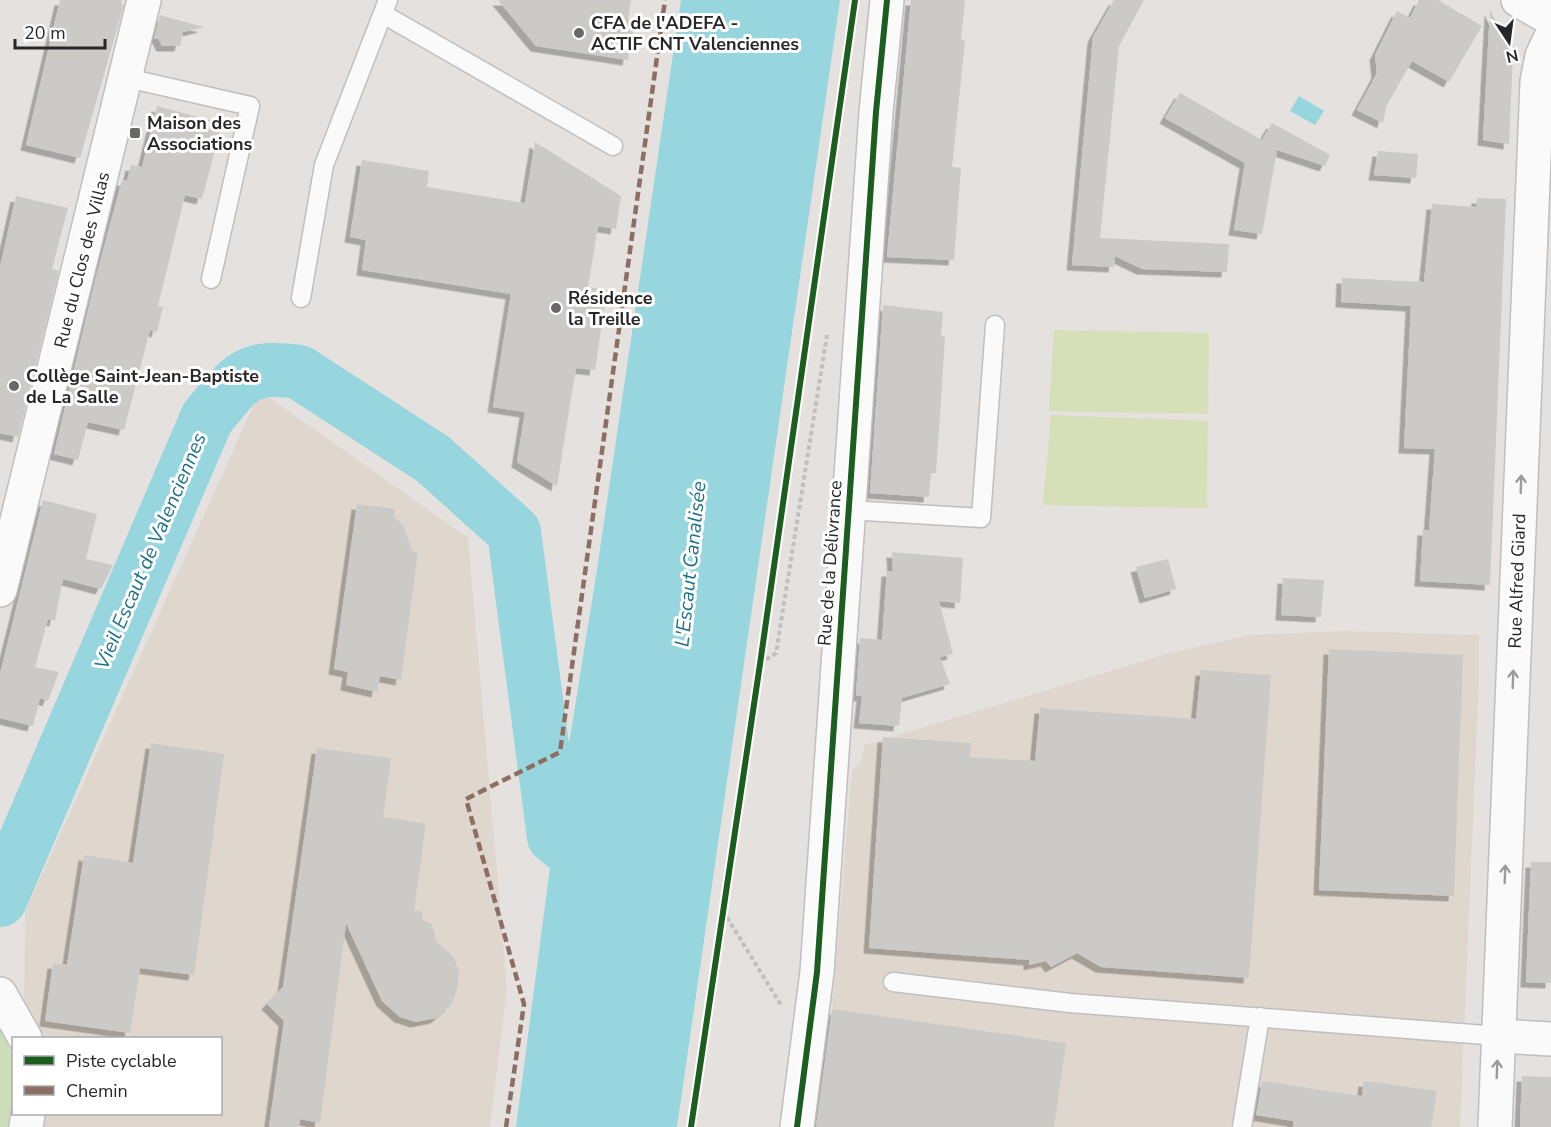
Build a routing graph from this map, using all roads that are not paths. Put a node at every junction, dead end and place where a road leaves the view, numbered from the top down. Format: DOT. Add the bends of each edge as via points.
graph roads {
  1 [pos="144,0"];
  2 [pos="887,0"];
  3 [pos="1518,0"];
  4 [pos="386,7"];
  5 [pos="1551,19"];
  6 [pos="1551,37"];
  7 [pos="127,78"];
  8 [pos="613,146"];
  9 [pos="211,279"];
  10 [pos="301,298"];
  11 [pos="995,325"];
  12 [pos="848,510"];
  13 [pos="0,590"];
  14 [pos="893,982"];
  15 [pos="1260,1017"];
  16 [pos="1499,1036"];
  17 [pos="1551,1039"];
  18 [pos="796,1127"];
  19 [pos="1242,1127"];
  20 [pos="1495,1127"];
  1 -- 7 [label="street, Rue du Clos des Villas"];
  2 -- 12 [label="street, Rue de la Délivrance"];
  3 -- 5 [label="street"];
  4 -- 8 [label="lane"];
  4 -- 10 [label="lane" via="324,165"];
  16 -- 6 [label="street, Rue Alfred Giard, one-way" via="1537,82"];
  7 -- 9 [label="lane" via="250,106"];
  7 -- 13 [label="street, Rue du Clos des Villas"];
  11 -- 12 [label="lane" via="981,518"];
  12 -- 18 [label="street, Rue de la Délivrance" via="817,972"];
  14 -- 15 [label="lane" via="1059,1002"];
  15 -- 16 [label="lane"];
  15 -- 19 [label="lane"];
  16 -- 17 [label="street"];
  20 -- 16 [label="street, Rue Alfred Giard, one-way"];
}
